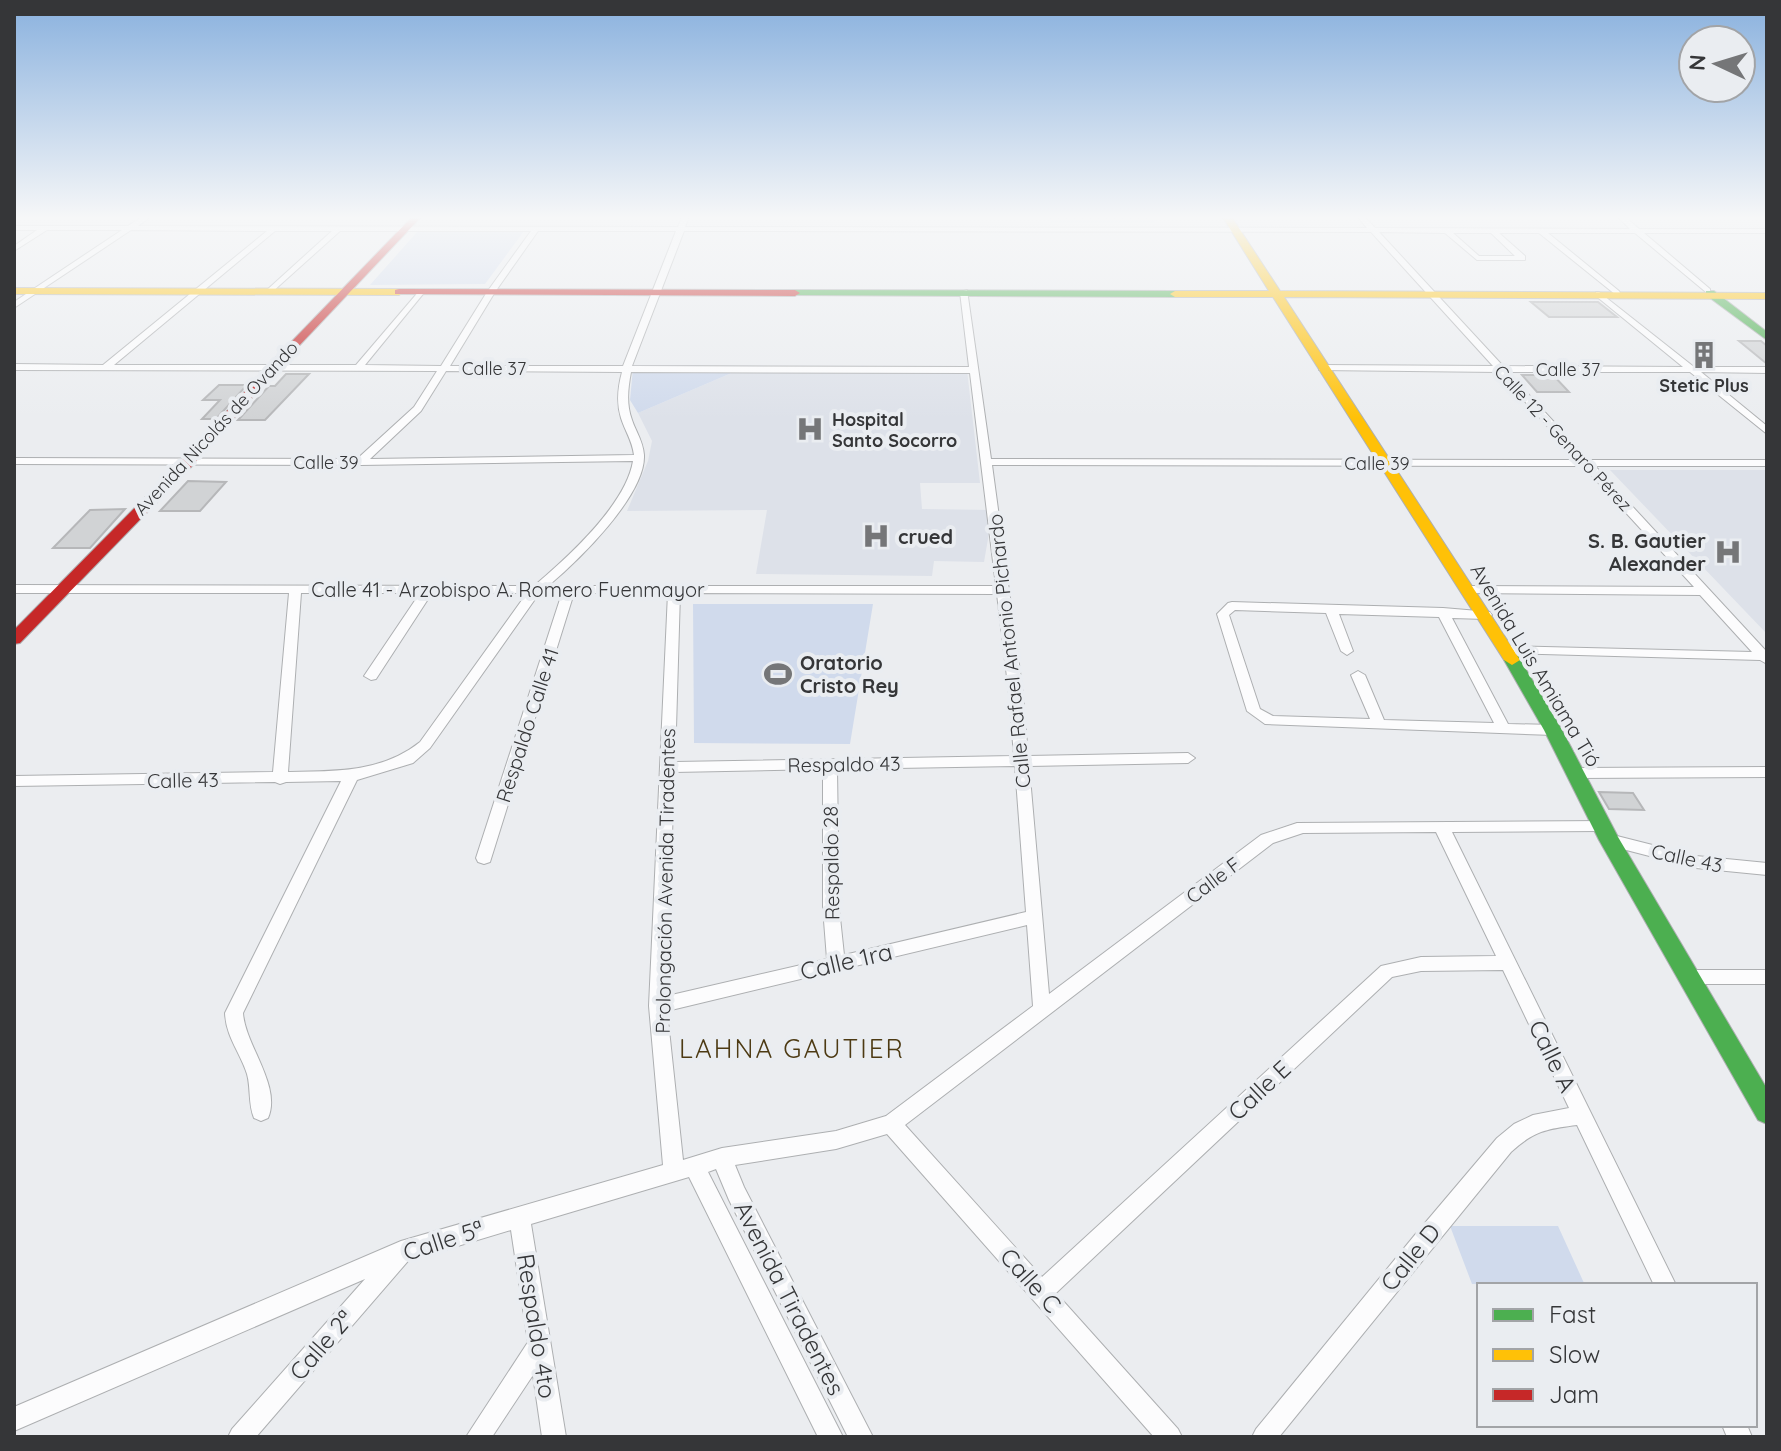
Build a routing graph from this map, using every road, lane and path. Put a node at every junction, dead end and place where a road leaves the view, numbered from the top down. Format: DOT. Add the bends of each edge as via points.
graph roads {
  1 [pos="48,284"];
  2 [pos="207,284"];
  3 [pos="279,284"];
  4 [pos="353,284"];
  5 [pos="497,284"];
  6 [pos="658,284"];
  7 [pos="1269,284"];
  8 [pos="1421,284"];
  9 [pos="1598,284"];
  10 [pos="1698,284"];
  11 [pos="14,291"];
  12 [pos="37,291"];
  13 [pos="198,291"];
  14 [pos="271,291"];
  15 [pos="346,291"];
  16 [pos="420,292"];
  17 [pos="491,292"];
  18 [pos="964,292"];
  19 [pos="1274,292"];
  20 [pos="654,293"];
  21 [pos="1429,293"];
  22 [pos="1608,293"];
  23 [pos="1710,294"];
  24 [pos="1767,294"];
  25 [pos="14,306"];
  26 [pos="1767,337"];
  27 [pos="14,367"];
  28 [pos="106,367"];
  29 [pos="273,367"];
  30 [pos="359,367"];
  31 [pos="442,368"];
  32 [pos="627,368"];
  33 [pos="1322,368"];
  34 [pos="1500,369"];
  35 [pos="974,370"];
  36 [pos="1692,370"];
  37 [pos="1767,370"];
  38 [pos="1767,431"];
  39 [pos="639,458"];
  40 [pos="14,461"];
  41 [pos="360,462"];
  42 [pos="988,462"];
  43 [pos="187,463"];
  44 [pos="1383,463"];
  45 [pos="1767,463"];
  46 [pos="1588,464"];
  47 [pos="14,589"];
  48 [pos="63,589"];
  49 [pos="295,589"];
  50 [pos="674,589"];
  51 [pos="428,590"];
  52 [pos="1003,590"];
  53 [pos="1468,590"];
  54 [pos="569,591"];
  55 [pos="1705,591"];
  56 [pos="534,592"];
  57 [pos="1331,609"];
  58 [pos="1443,612"];
  59 [pos="1486,615"];
  60 [pos="14,639"];
  61 [pos="1506,650"];
  62 [pos="1347,651"];
  63 [pos="1766,658"];
  64 [pos="1358,675"];
  65 [pos="371,676"];
  66 [pos="1379,725"];
  67 [pos="1503,728"];
  68 [pos="1553,730"];
  69 [pos="1188,758"];
  70 [pos="1022,761"];
  71 [pos="830,764"];
  72 [pos="667,767"];
  73 [pos="1767,772"];
  74 [pos="1577,773"];
  75 [pos="351,776"];
  76 [pos="280,779"];
  77 [pos="14,781"];
  78 [pos="1441,826"];
  79 [pos="1605,832"];
  80 [pos="484,858"];
  81 [pos="1767,869"];
  82 [pos="1034,917"];
  83 [pos="836,962"];
  84 [pos="1508,963"];
  85 [pos="1688,977"];
  86 [pos="1767,977"];
  87 [pos="658,1006"];
  88 [pos="1042,1011"];
  89 [pos="1765,1106"];
  90 [pos="261,1112"];
  91 [pos="1581,1115"];
  92 [pos="891,1124"];
  93 [pos="722,1158"];
  94 [pos="684,1169"];
  95 [pos="519,1216"];
  96 [pos="401,1252"];
  97 [pos="1664,1283"];
  98 [pos="1042,1292"];
  99 [pos="540,1344"];
  100 [pos="14,1419"];
  101 [pos="240,1437"];
  102 [pos="478,1437"];
  103 [pos="554,1437"];
  104 [pos="831,1437"];
  105 [pos="861,1437"];
  106 [pos="1170,1437"];
  107 [pos="1264,1437"];
  1 -- 12 [label="street"];
  2 -- 13 [label="street"];
  3 -- 14 [label="street"];
  4 -- 15 [label="main road, Avenida Nicolás de Ovando"];
  5 -- 17 [label="street"];
  6 -- 20 [label="street"];
  7 -- 19 [label="main road, Avenida Luis Amiama Tió"];
  8 -- 21 [label="street, Calle 12 - Genaro Pérez"];
  9 -- 22 [label="street"];
  10 -- 23 [label="street"];
  11 -- 12 [label="main road"];
  12 -- 13 [label="main road"];
  12 -- 25 [label="street"];
  13 -- 14 [label="main road"];
  13 -- 28 [label="street"];
  14 -- 15 [label="main road"];
  15 -- 16 [label="main road"];
  15 -- 29 [label="main road, Avenida Nicolás de Ovando"];
  16 -- 17 [label="main road"];
  16 -- 30 [label="street"];
  17 -- 20 [label="main road"];
  17 -- 31 [label="street"];
  18 -- 19 [label="main road"];
  18 -- 20 [label="main road"];
  18 -- 35 [label="street, Calle Rafael Antonio Pichardo"];
  19 -- 21 [label="main road"];
  19 -- 33 [label="main road, Avenida Luis Amiama Tió"];
  20 -- 32 [label="street"];
  21 -- 22 [label="main road"];
  21 -- 34 [label="street, Calle 12 - Genaro Pérez"];
  22 -- 23 [label="main road"];
  22 -- 36 [label="street"];
  23 -- 24 [label="main road"];
  23 -- 26 [label="main road"];
  27 -- 28 [label="street, Calle 37"];
  28 -- 29 [label="street, Calle 37"];
  29 -- 30 [label="street, Calle 37"];
  29 -- 43 [label="main road, Avenida Nicolás de Ovando"];
  30 -- 31 [label="street, Calle 37"];
  31 -- 32 [label="street, Calle 37"];
  31 -- 41 [label="street" via="418,409"];
  32 -- 35 [label="street, Calle 37"];
  32 -- 39 [label="street" via="622,393"];
  33 -- 34 [label="street, Calle 37"];
  33 -- 44 [label="main road, Avenida Luis Amiama Tió"];
  34 -- 36 [label="street, Calle 37"];
  34 -- 46 [label="street, Calle 12 - Genaro Pérez"];
  35 -- 42 [label="street, Calle Rafael Antonio Pichardo"];
  36 -- 37 [label="street, Calle 37"];
  36 -- 38 [label="street"];
  39 -- 41 [label="street, Calle 39"];
  39 -- 56 [label="street" via="611,517"];
  40 -- 43 [label="street, Calle 39"];
  41 -- 43 [label="street, Calle 39"];
  42 -- 44 [label="street, Calle 39"];
  42 -- 52 [label="street, Calle Rafael Antonio Pichardo"];
  43 -- 48 [label="main road, Avenida Nicolás de Ovando"];
  44 -- 46 [label="street, Calle 39"];
  44 -- 53 [label="main road, Avenida Luis Amiama Tió"];
  45 -- 46 [label="street, Calle 39"];
  46 -- 55 [label="street, Calle 12 - Genaro Pérez"];
  47 -- 48 [label="street, Calle 41 - Arzobispo A. Romero Fuenmayor"];
  48 -- 49 [label="street, Calle 41 - Arzobispo A. Romero Fuenmayor"];
  48 -- 60 [label="main road, Avenida Nicolás de Ovando"];
  49 -- 51 [label="street, Calle 41 - Arzobispo A. Romero Fuenmayor"];
  49 -- 76 [label="street"];
  50 -- 52 [label="street, Calle 41 - Arzobispo A. Romero Fuenmayor"];
  50 -- 54 [label="street, Calle 41 - Arzobispo A. Romero Fuenmayor"];
  50 -- 72 [label="street, Prolongación Avenida Tiradentes"];
  51 -- 56 [label="street, Calle 41 - Arzobispo A. Romero Fuenmayor"];
  51 -- 65 [label="street"];
  52 -- 70 [label="street, Calle Rafael Antonio Pichardo"];
  53 -- 55 [label="street"];
  53 -- 59 [label="main road, Avenida Luis Amiama Tió"];
  54 -- 56 [label="street, Calle 41 - Arzobispo A. Romero Fuenmayor"];
  54 -- 80 [label="street, Respaldo Calle 41"];
  55 -- 63 [label="street, Calle 12 - Genaro Pérez"];
  56 -- 75 [label="street" via="425,745 408,759"];
  57 -- 58 [label="street"];
  57 -- 62 [label="street"];
  57 -- 66 [label="street" via="1226,610 1254,711 1270,721"];
  58 -- 59 [label="street"];
  58 -- 67 [label="street"];
  59 -- 61 [label="main road, Avenida Luis Amiama Tió"];
  61 -- 63 [label="street"];
  61 -- 68 [label="main road, Avenida Luis Amiama Tió"];
  64 -- 66 [label="street"];
  66 -- 67 [label="street"];
  67 -- 68 [label="street"];
  68 -- 74 [label="main road, Avenida Luis Amiama Tió"];
  69 -- 70 [label="street, Respaldo 43"];
  70 -- 71 [label="street, Respaldo 43"];
  70 -- 82 [label="street, Calle Rafael Antonio Pichardo"];
  71 -- 72 [label="street, Respaldo 43"];
  71 -- 83 [label="street, Respaldo 28"];
  72 -- 87 [label="street, Prolongación Avenida Tiradentes"];
  73 -- 74 [label="street"];
  74 -- 79 [label="main road, Avenida Luis Amiama Tió"];
  75 -- 76 [label="street, Calle 43"];
  75 -- 90 [label="street" via="234,1013 242,1050 256,1072"];
  76 -- 77 [label="street, Calle 43"];
  78 -- 79 [label="street, Calle F"];
  78 -- 84 [label="street, Calle A"];
  78 -- 88 [label="street, Calle F" via="1302,827 1267,839"];
  79 -- 81 [label="street, Calle 43" via="1696,862"];
  79 -- 85 [label="main road, Avenida Luis Amiama Tió"];
  82 -- 83 [label="street, Calle 1ra"];
  82 -- 88 [label="street, Calle Rafael Antonio Pichardo"];
  83 -- 87 [label="street, Calle 1ra"];
  84 -- 91 [label="street, Calle A"];
  84 -- 98 [label="street, Calle E" via="1421,964 1387,971"];
  85 -- 86 [label="street"];
  85 -- 89 [label="main road, Avenida Luis Amiama Tió"];
  87 -- 94 [label="street, Prolongación Avenida Tiradentes"];
  88 -- 92 [label="street, Calle F"];
  91 -- 97 [label="street, Calle A"];
  91 -- 107 [label="street, Calle D" via="1540,1121 1504,1145"];
  92 -- 93 [label="street, Calle 5ª" via="836,1140"];
  92 -- 98 [label="street, Calle C"];
  93 -- 94 [label="street, Calle 5ª"];
  93 -- 105 [label="street, Avenida Tiradentes"];
  94 -- 95 [label="street, Calle 5ª"];
  94 -- 104 [label="street, Avenida Tiradentes"];
  95 -- 96 [label="street, Calle 5ª"];
  95 -- 99 [label="street, Respaldo 4to"];
  96 -- 100 [label="street, Calle 5ª"];
  96 -- 101 [label="street, Calle 2ª"];
  98 -- 106 [label="street, Calle C"];
  99 -- 102 [label="street"];
  99 -- 103 [label="street, Respaldo 4to"];
}
